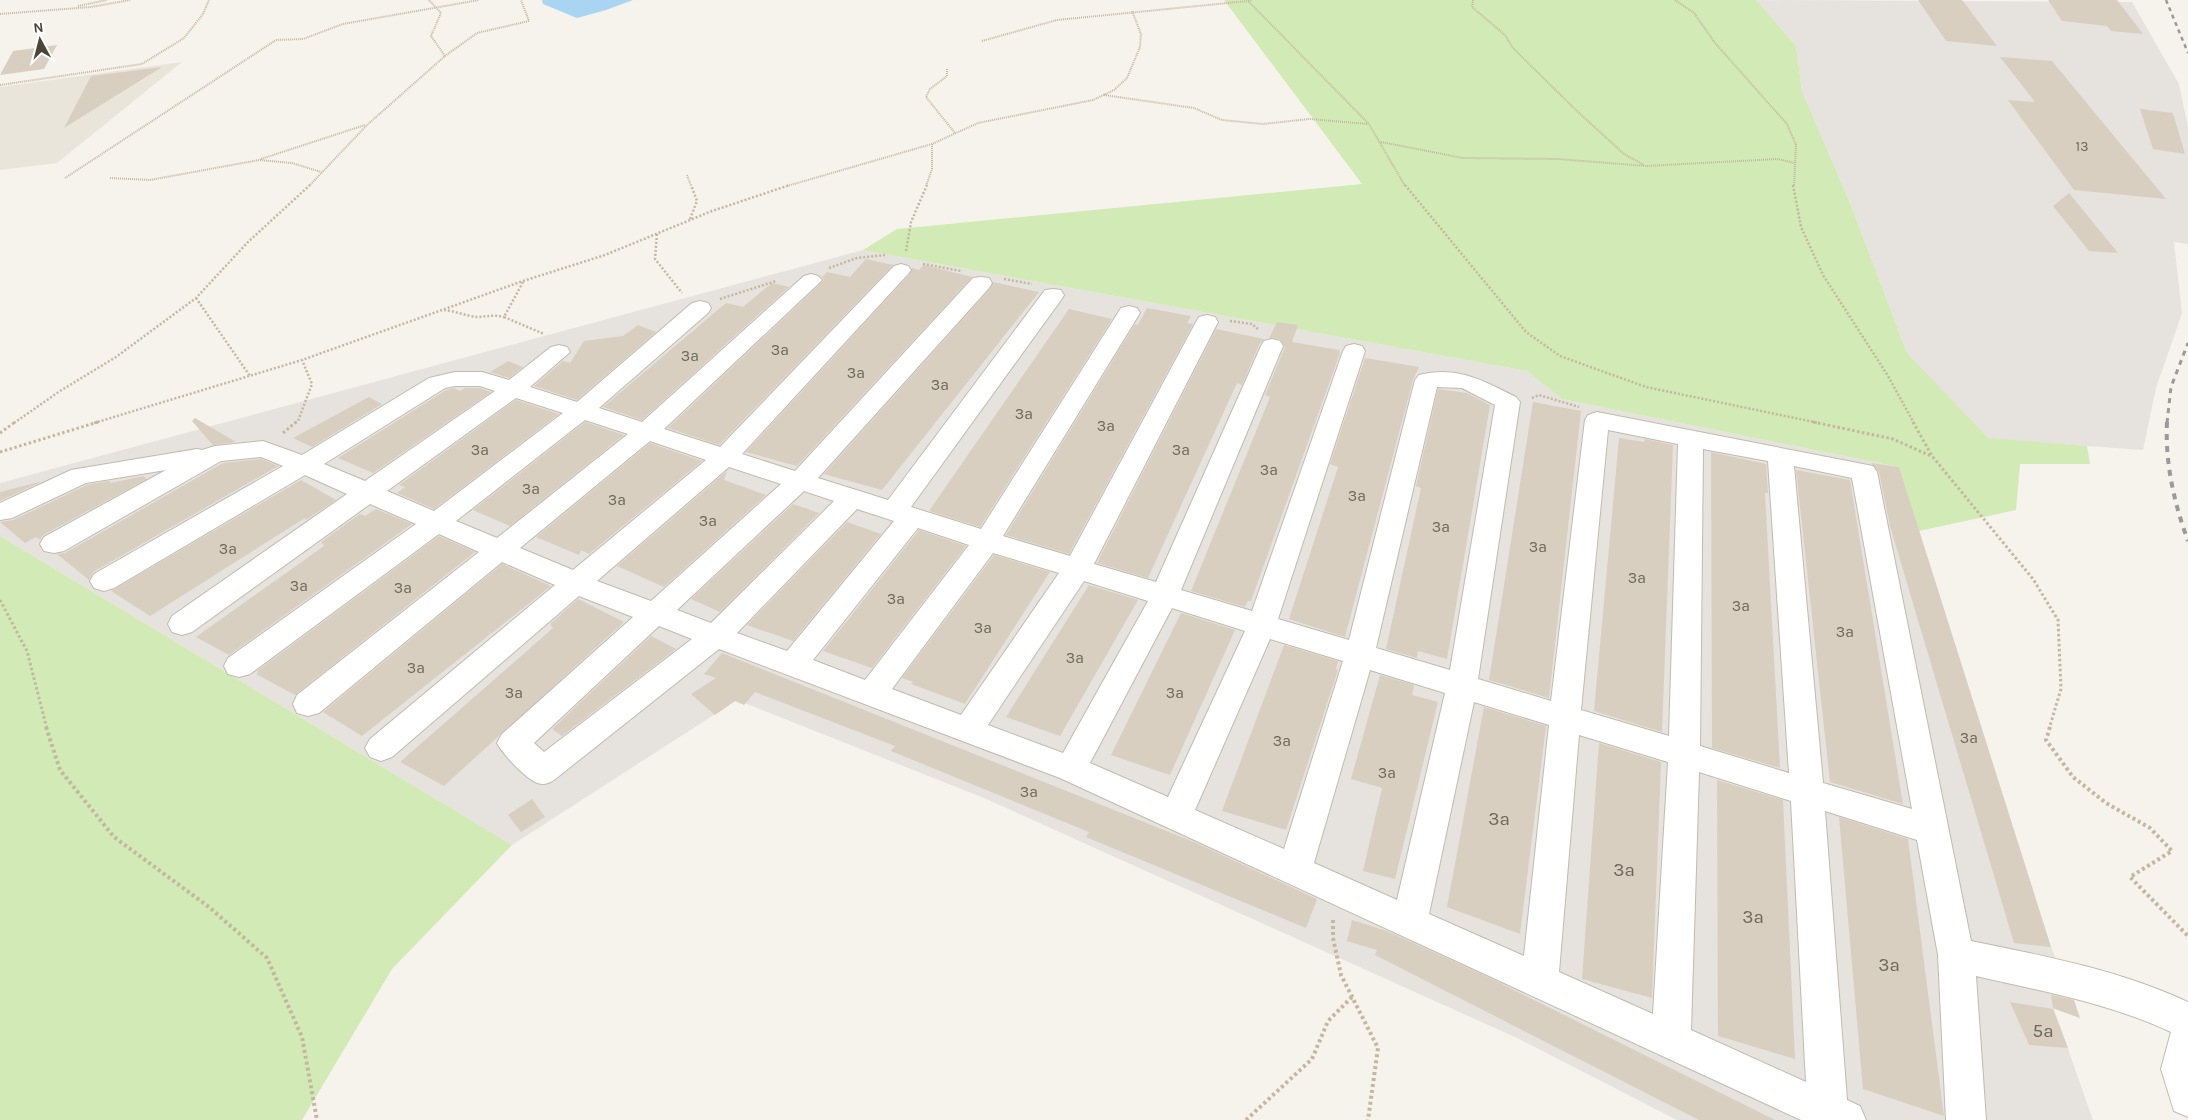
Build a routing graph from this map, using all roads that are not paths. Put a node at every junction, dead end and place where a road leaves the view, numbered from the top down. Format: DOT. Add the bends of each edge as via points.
graph roads {
  1 [pos="898,259"];
  2 [pos="811,280"];
  3 [pos="981,283"];
  4 [pos="1053,295"];
  5 [pos="700,308"];
  6 [pos="1130,313"];
  7 [pos="1207,322"];
  8 [pos="1272,346"];
  9 [pos="559,352"];
  10 [pos="1354,352"];
  11 [pos="514,389"];
  12 [pos="581,410"];
  13 [pos="646,432"];
  14 [pos="1691,437"];
  15 [pos="215,454"];
  16 [pos="1780,456"];
  17 [pos="724,457"];
  18 [pos="304,464"];
  19 [pos="800,481"];
  20 [pos="368,492"];
  21 [pos="852,498"];
  22 [pos="3,512"];
  23 [pos="903,514"];
  24 [pos="437,522"];
  25 [pos="987,541"];
  26 [pos="54,544"];
  27 [pos="501,550"];
  28 [pos="1077,568"];
  29 [pos="104,581"];
  30 [pos="576,583"];
  31 [pos="1165,595"];
  32 [pos="656,613"];
  33 [pos="182,624"];
  34 [pos="1262,625"];
  35 [pos="716,636"];
  36 [pos="1360,655"];
  37 [pos="793,664"];
  38 [pos="239,666"];
  39 [pos="1462,686"];
  40 [pos="872,692"];
  41 [pos="308,704"];
  42 [pos="1565,717"];
  43 [pos="968,729"];
  44 [pos="381,748"];
  45 [pos="1684,754"];
  46 [pos="1071,769"];
  47 [pos="1807,791"];
  48 [pos="1176,815"];
  49 [pos="1932,830"];
  50 [pos="1295,869"];
  51 [pos="1410,921"];
  52 [pos="1956,955"];
  53 [pos="1540,981"];
  54 [pos="2188,1021"];
  55 [pos="2188,1038"];
  56 [pos="1671,1040"];
  57 [pos="2188,1097"];
  58 [pos="1837,1116"];
  59 [pos="1966,1120"];
  1 -- 17 [label="lane"];
  2 -- 13 [label="lane"];
  3 -- 19 [label="lane"];
  4 -- 23 [label="lane"];
  5 -- 12 [label="lane"];
  6 -- 25 [label="lane"];
  7 -- 28 [label="lane"];
  8 -- 31 [label="lane"];
  9 -- 11 [label="lane"];
  10 -- 34 [label="lane"];
  11 -- 12 [label="lane"];
  11 -- 18 [label="lane" via="482,379 437,383"];
  11 -- 20 [label="lane"];
  12 -- 13 [label="lane"];
  12 -- 24 [label="lane"];
  13 -- 17 [label="lane"];
  13 -- 27 [label="lane"];
  14 -- 16 [label="lane"];
  14 -- 42 [label="lane" via="1597,420"];
  14 -- 45 [label="lane"];
  15 -- 18 [label="lane" via="263,449"];
  15 -- 22 [label="lane" via="80,476"];
  15 -- 26 [label="lane"];
  16 -- 47 [label="lane"];
  16 -- 49 [label="lane" via="1864,472"];
  17 -- 19 [label="lane"];
  17 -- 30 [label="lane"];
  18 -- 20 [label="lane"];
  18 -- 29 [label="lane"];
  19 -- 21 [label="lane"];
  19 -- 32 [label="lane"];
  20 -- 24 [label="lane"];
  20 -- 33 [label="lane"];
  21 -- 23 [label="lane"];
  21 -- 35 [label="lane"];
  23 -- 25 [label="lane"];
  23 -- 37 [label="lane"];
  24 -- 27 [label="lane"];
  24 -- 38 [label="lane"];
  25 -- 28 [label="lane"];
  25 -- 40 [label="lane"];
  27 -- 30 [label="lane"];
  27 -- 41 [label="lane"];
  28 -- 31 [label="lane"];
  28 -- 43 [label="lane"];
  30 -- 32 [label="lane"];
  30 -- 44 [label="lane"];
  31 -- 34 [label="lane"];
  31 -- 46 [label="lane"];
  32 -- 35 [label="lane"];
  32 -- 35 [label="lane" via="513,743 543,771"];
  34 -- 36 [label="lane"];
  34 -- 48 [label="lane"];
  35 -- 37 [label="lane"];
  36 -- 39 [label="lane"];
  36 -- 39 [label="lane" via="1427,380 1466,381 1508,402"];
  36 -- 50 [label="lane"];
  37 -- 40 [label="lane"];
  39 -- 42 [label="lane"];
  39 -- 51 [label="lane"];
  40 -- 43 [label="lane"];
  42 -- 45 [label="lane"];
  42 -- 53 [label="lane"];
  43 -- 46 [label="lane"];
  45 -- 47 [label="lane"];
  45 -- 56 [label="lane"];
  46 -- 48 [label="lane"];
  47 -- 49 [label="lane"];
  47 -- 58 [label="lane"];
  48 -- 50 [label="lane"];
  49 -- 52 [label="lane"];
  50 -- 51 [label="lane"];
  51 -- 53 [label="lane"];
  52 -- 54 [label="lane" via="2065,978 2145,1001"];
  52 -- 59 [label="lane"];
  53 -- 56 [label="lane"];
  55 -- 57 [label="lane" via="2181,1069"];
  56 -- 58 [label="lane"];
}
